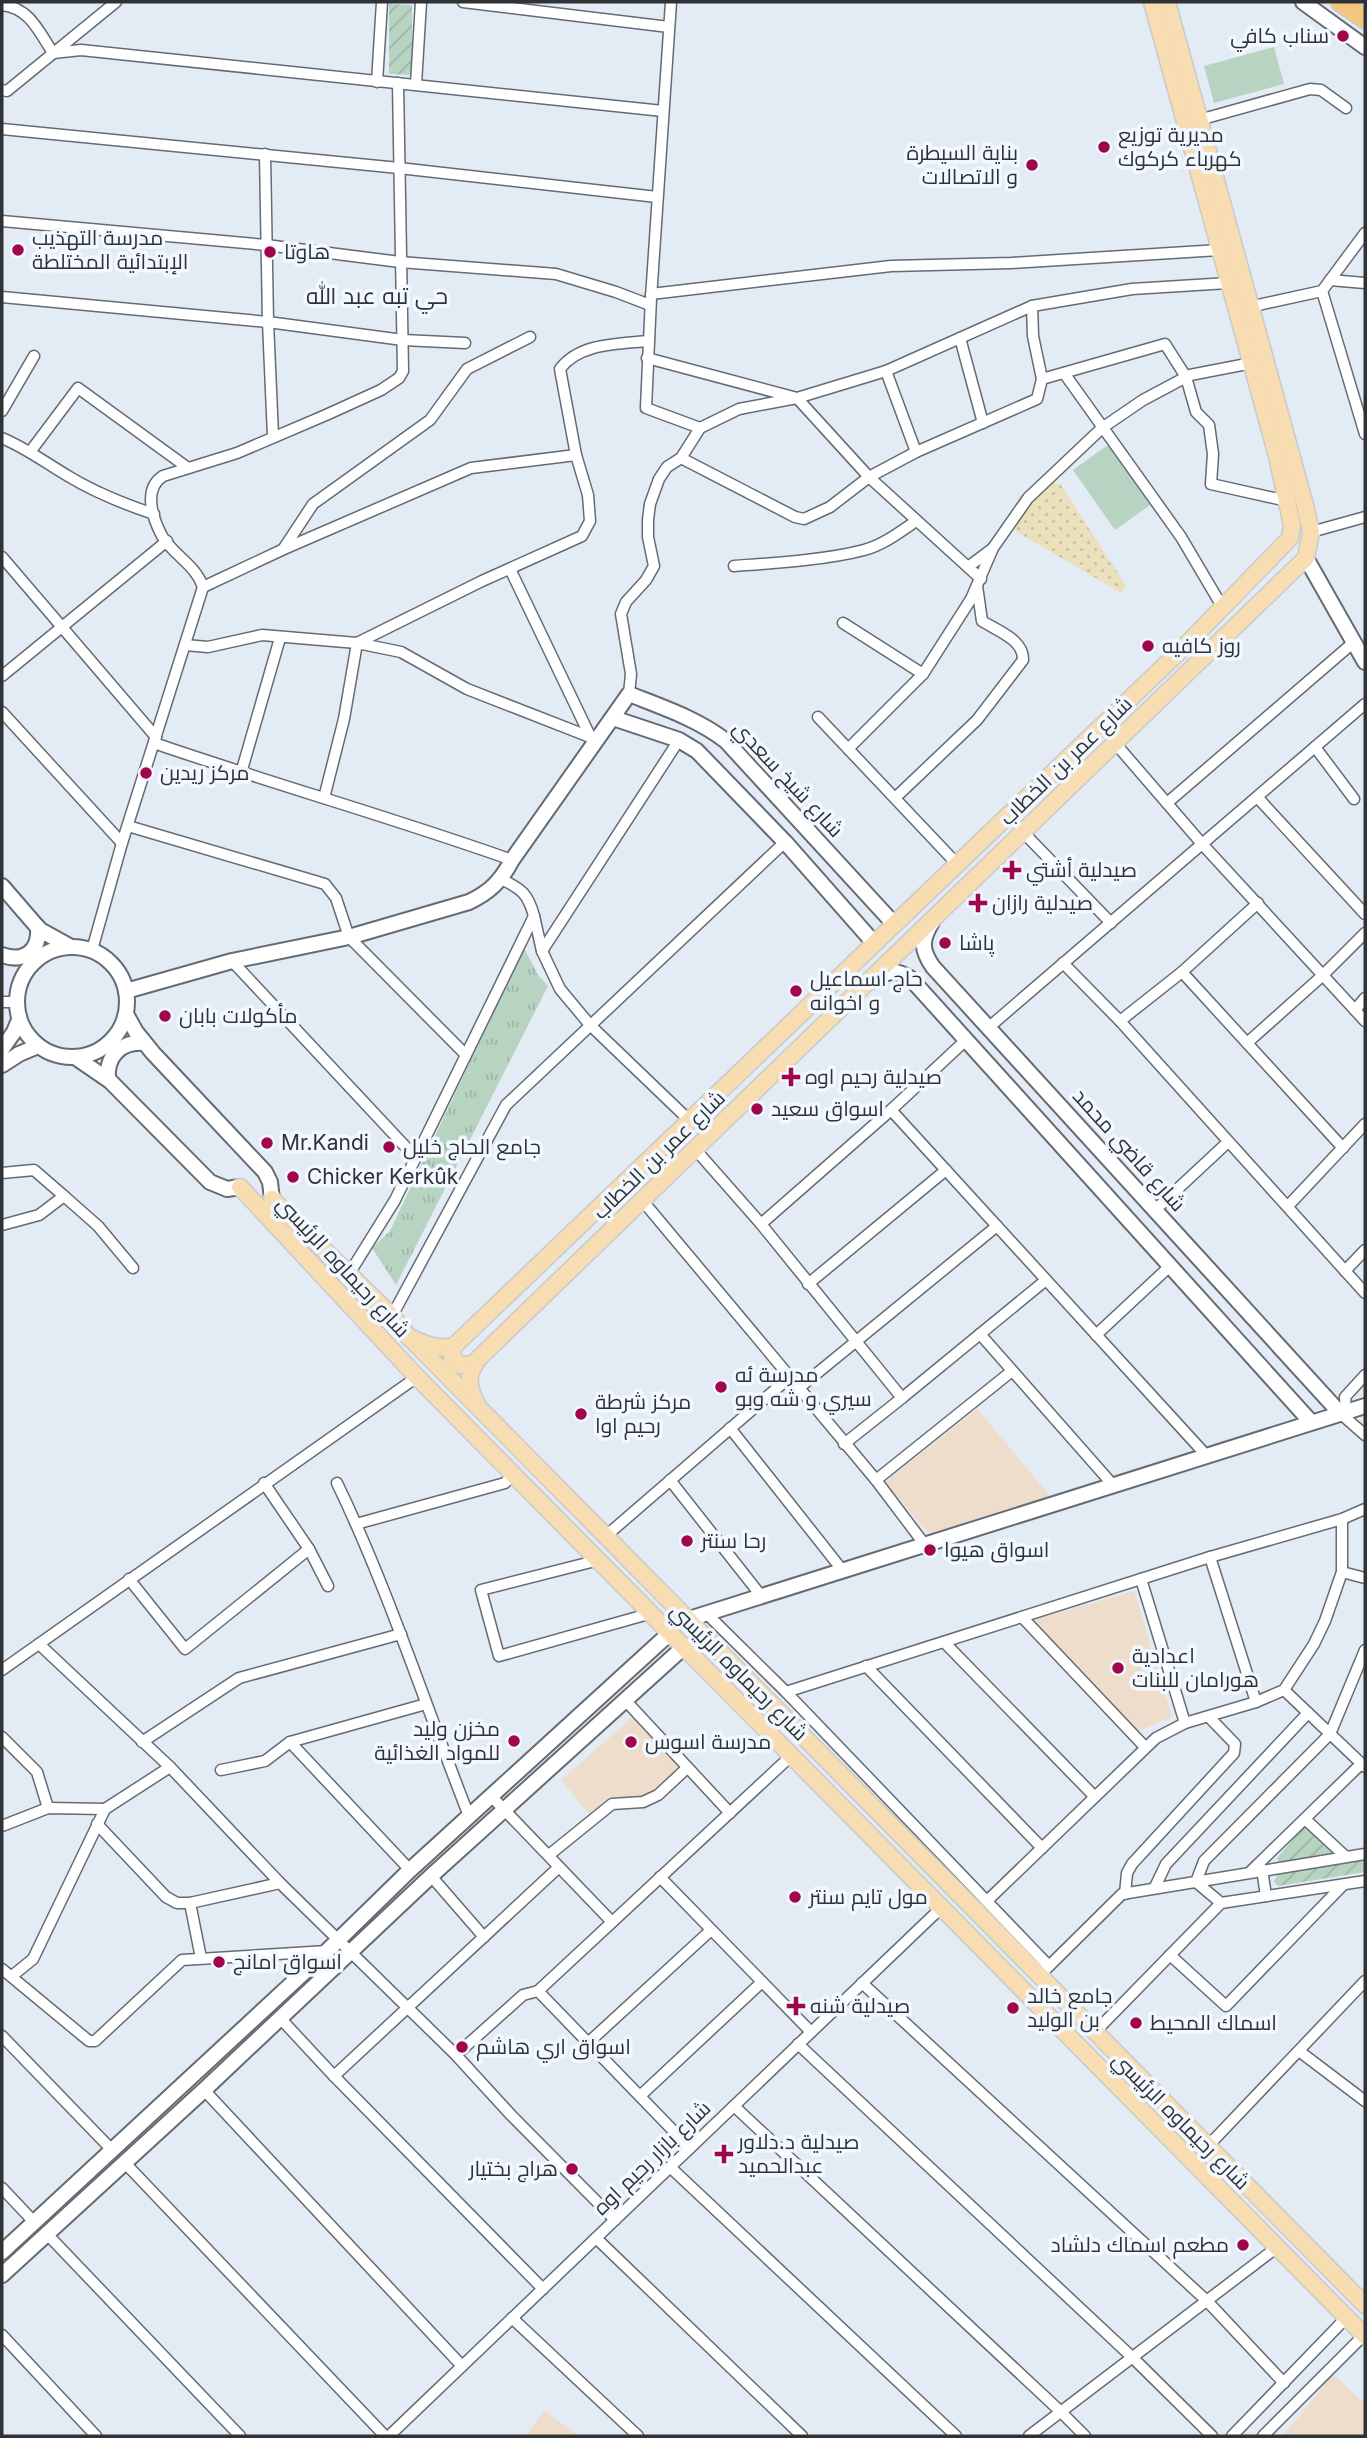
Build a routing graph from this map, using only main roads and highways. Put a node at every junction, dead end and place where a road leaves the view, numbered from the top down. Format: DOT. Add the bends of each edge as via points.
graph roads {
  1 [pos="1152,2"];
  2 [pos="1167,2"];
  3 [pos="1332,2"];
  4 [pos="1352,10"];
  5 [pos="1165,22"];
  6 [pos="1136,692"];
  7 [pos="1151,708"];
  8 [pos="1058,767"];
  9 [pos="1074,783"];
  10 [pos="746,1066"];
  11 [pos="762,1084"];
  12 [pos="240,1187"];
  13 [pos="272,1199"];
  14 [pos="549,1256"];
  15 [pos="567,1272"];
  16 [pos="409,1337"];
  17 [pos="454,1346"];
  18 [pos="474,1364"];
  19 [pos="477,1405"];
  20 [pos="574,1502"];
  21 [pos="557,1518"];
  22 [pos="602,1530"];
  23 [pos="580,1541"];
  24 [pos="1365,2305"];
  25 [pos="1365,2335"];
  1 -- 5 [label="main road, شارع عمر بن الخطاب"];
  2 -- 5 [label="main road, شارع عمر بن الخطاب"];
  3 -- 4 [label="highway"];
  5 -- 6 [label="main road, شارع عمر بن الخطاب" via="1219,250 1292,524 1290,538"];
  5 -- 7 [label="main road, شارع عمر بن الخطاب" via="1199,120 1311,532 1306,558"];
  6 -- 7 [label="main road"];
  6 -- 8 [label="main road, شارع عمر بن الخطاب"];
  7 -- 9 [label="main road, شارع عمر بن الخطاب"];
  8 -- 9 [label="main road"];
  8 -- 10 [label="main road, شارع عمر بن الخطاب"];
  9 -- 11 [label="main road, شارع عمر بن الخطاب"];
  10 -- 11 [label="main road"];
  10 -- 14 [label="main road, شارع عمر بن الخطاب"];
  11 -- 15 [label="main road, شارع عمر بن الخطاب"];
  12 -- 21 [label="main road, شارع رحيماوه الرئيسي" via="417,1377"];
  13 -- 16 [label="main road, شارع رحيماوه الرئيسي"];
  14 -- 15 [label="main road"];
  14 -- 17 [label="main road, شارع عمر بن الخطاب"];
  15 -- 18 [label="main road, شارع عمر بن الخطاب"];
  16 -- 17 [label="main road" via="431,1347"];
  16 -- 19 [label="main road, شارع رحيماوه الرئيسي"];
  17 -- 18 [label="main road" via="452,1358 459,1365"];
  18 -- 19 [label="main road" via="469,1387"];
  19 -- 20 [label="main road, شارع رحيماوه الرئيسي"];
  20 -- 21 [label="main road" via="576,1515"];
  20 -- 22 [label="main road, شارع رحيماوه الرئيسي"];
  21 -- 23 [label="main road, شارع رحيماوه الرئيسي"];
  22 -- 23 [label="main road" via="588,1522 582,1524"];
  22 -- 24 [label="main road, شارع رحيماوه الرئيسي" via="1045,1970 1096,2031"];
  23 -- 25 [label="main road, شارع رحيماوه الرئيسي"];
}
